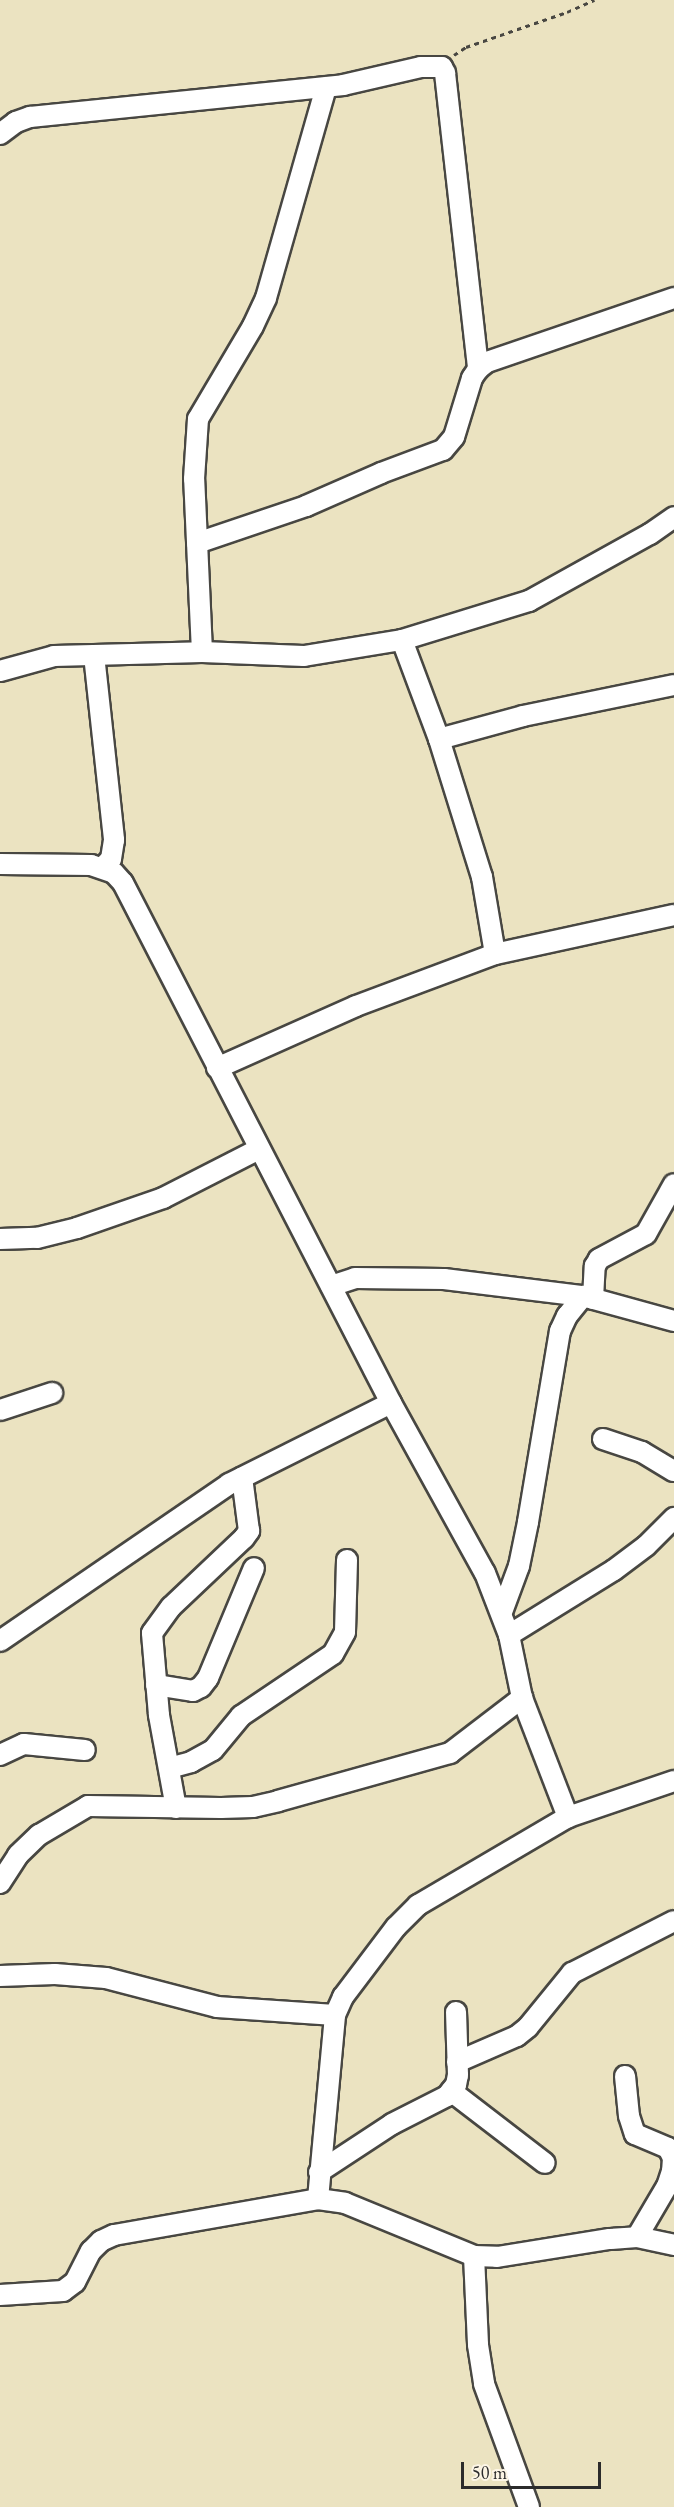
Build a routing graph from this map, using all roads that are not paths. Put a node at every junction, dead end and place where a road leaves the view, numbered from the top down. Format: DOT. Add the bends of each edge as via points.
graph roads {
  1 [pos="326,87"];
  2 [pos="0,135"];
  3 [pos="674,298"];
  4 [pos="478,369"];
  5 [pos="674,517"];
  6 [pos="197,543"];
  7 [pos="402,640"];
  8 [pos="202,652"];
  9 [pos="94,655"];
  10 [pos="0,671"];
  11 [pos="674,685"];
  12 [pos="439,739"];
  13 [pos="0,864"];
  14 [pos="102,868"];
  15 [pos="674,915"];
  16 [pos="495,954"];
  17 [pos="217,1068"];
  18 [pos="259,1149"];
  19 [pos="674,1184"];
  20 [pos="0,1239"];
  21 [pos="332,1286"];
  22 [pos="588,1298"];
  23 [pos="674,1321"];
  24 [pos="52,1393"];
  25 [pos="391,1403"];
  26 [pos="0,1410"];
  27 [pos="603,1439"];
  28 [pos="674,1471"];
  29 [pos="243,1477"];
  30 [pos="674,1518"];
  31 [pos="347,1560"];
  32 [pos="254,1568"];
  33 [pos="502,1612"];
  34 [pos="509,1635"];
  35 [pos="0,1641"];
  36 [pos="156,1685"];
  37 [pos="522,1698"];
  38 [pos="85,1750"];
  39 [pos="0,1755"];
  40 [pos="169,1768"];
  41 [pos="674,1781"];
  42 [pos="176,1808"];
  43 [pos="568,1817"];
  44 [pos="0,1883"];
  45 [pos="674,1921"];
  46 [pos="0,1976"];
  47 [pos="456,2012"];
  48 [pos="335,2015"];
  49 [pos="458,2062"];
  50 [pos="625,2076"];
  51 [pos="451,2091"];
  52 [pos="671,2147"];
  53 [pos="545,2163"];
  54 [pos="319,2172"];
  55 [pos="318,2199"];
  56 [pos="637,2237"];
  57 [pos="674,2245"];
  58 [pos="474,2256"];
  59 [pos="0,2295"];
  60 [pos="528,2507"];
  1 -- 2 [label="street" via="30,117"];
  1 -- 4 [label="street" via="421,67 442,67 446,73"];
  1 -- 6 [label="street" via="266,298 198,419 194,479"];
  3 -- 4 [label="street" via="488,362"];
  4 -- 6 [label="street" via="454,437 443,450 306,506"];
  5 -- 7 [label="street" via="529,601"];
  6 -- 8 [label="street"];
  7 -- 8 [label="street" via="304,656"];
  7 -- 12 [label="street"];
  8 -- 9 [label="street"];
  9 -- 10 [label="street" via="54,656"];
  9 -- 14 [label="street" via="114,840 111,860"];
  11 -- 12 [label="street" via="523,716"];
  12 -- 16 [label="street" via="482,877"];
  13 -- 14 [label="street" via="77,864"];
  14 -- 17 [label="street" via="114,873 127,890"];
  15 -- 16 [label="street"];
  16 -- 17 [label="street" via="356,1006"];
  17 -- 18 [label="street"];
  18 -- 20 [label="street" via="163,1198 77,1228 37,1238"];
  18 -- 21 [label="street"];
  19 -- 22 [label="street" via="646,1234 599,1259"];
  21 -- 22 [label="street" via="355,1278 444,1280"];
  21 -- 25 [label="street"];
  22 -- 23 [label="street"];
  22 -- 33 [label="street" via="567,1316 560,1331 519,1566"];
  24 -- 26 [label="street"];
  25 -- 29 [label="street"];
  25 -- 33 [label="street"];
  27 -- 28 [label="street" via="642,1452"];
  29 -- 35 [label="street"];
  29 -- 36 [label="street" via="249,1531 154,1627"];
  30 -- 34 [label="street" via="614,1570"];
  31 -- 40 [label="street" via="345,1632 333,1654 242,1716 213,1750"];
  32 -- 36 [label="street" via="201,1687 193,1691"];
  33 -- 34 [label="street"];
  34 -- 37 [label="street"];
  36 -- 40 [label="street"];
  37 -- 42 [label="street" via="469,1741 430,1761 253,1807"];
  37 -- 43 [label="street"];
  38 -- 39 [label="street" via="24,1744"];
  40 -- 42 [label="street"];
  41 -- 43 [label="street"];
  42 -- 44 [label="street" via="95,1805 81,1809 27,1845"];
  43 -- 48 [label="street" via="418,1905 354,1981"];
  45 -- 49 [label="street" via="572,1973 517,2036"];
  46 -- 48 [label="street" via="55,1974 106,1978 217,2007"];
  47 -- 49 [label="street"];
  48 -- 54 [label="street"];
  49 -- 51 [label="street" via="456,2085"];
  50 -- 52 [label="street" via="629,2116 636,2134"];
  51 -- 53 [label="street"];
  51 -- 54 [label="street" via="447,2097 392,2124"];
  52 -- 56 [label="street" via="672,2171"];
  54 -- 55 [label="street"];
  55 -- 58 [label="street" via="345,2203"];
  55 -- 59 [label="street" via="114,2235 91,2251 75,2282 63,2291"];
  56 -- 57 [label="street"];
  56 -- 58 [label="street" via="497,2257"];
  58 -- 60 [label="street" via="484,2384"];
}
